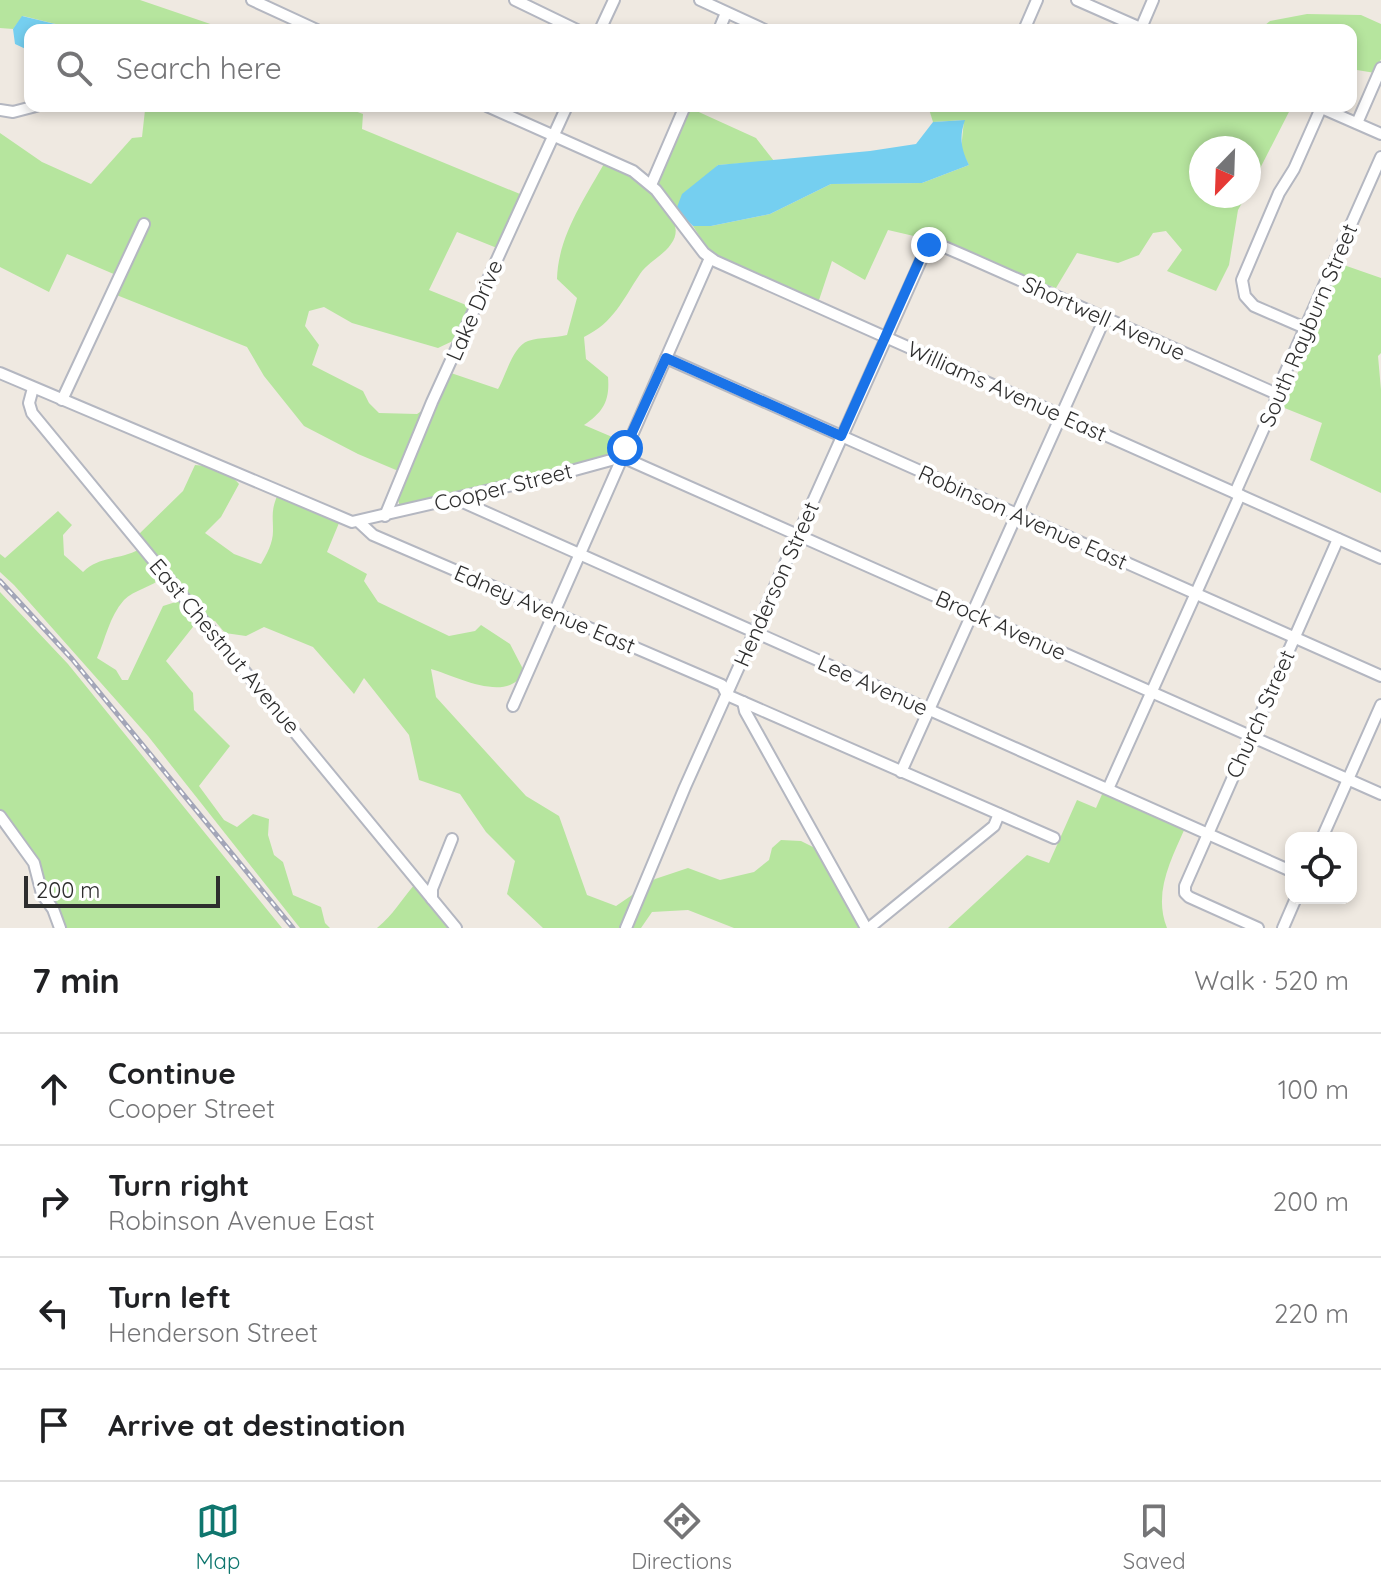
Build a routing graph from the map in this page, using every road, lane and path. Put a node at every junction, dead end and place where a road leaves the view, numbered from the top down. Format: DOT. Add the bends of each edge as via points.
graph roads {
  1 [pos="252,0"];
  2 [pos="515,0"];
  3 [pos="614,0"];
  4 [pos="700,0"];
  5 [pos="1037,0"];
  6 [pos="1077,0"];
  7 [pos="1153,0"];
  8 [pos="726,13"];
  9 [pos="304,24"];
  10 [pos="565,24"];
  11 [pos="603,24"];
  12 [pos="721,24"];
  13 [pos="751,24"];
  14 [pos="1027,24"];
  15 [pos="1132,24"];
  16 [pos="1145,24"];
  17 [pos="1381,68"];
  18 [pos="24,109"];
  19 [pos="0,110"];
  20 [pos="500,112"];
  21 [pos="564,112"];
  22 [pos="682,112"];
  23 [pos="1317,112"];
  24 [pos="1331,112"];
  25 [pos="1357,123"];
  26 [pos="1381,134"];
  27 [pos="554,136"];
  28 [pos="1381,157"];
  29 [pos="651,185"];
  30 [pos="144,224"];
  31 [pos="931,243"];
  32 [pos="710,258"];
  33 [pos="1105,318"];
  34 [pos="1305,328"];
  35 [pos="886,337"];
  36 [pos="666,358"];
  37 [pos="0,373"];
  38 [pos="33,388"];
  39 [pos="1277,394"];
  40 [pos="62,400"];
  41 [pos="1060,416"];
  42 [pos="841,436"];
  43 [pos="622,457"];
  44 [pos="1237,494"];
  45 [pos="456,499"];
  46 [pos="1017,513"];
  47 [pos="385,516"];
  48 [pos="359,522"];
  49 [pos="798,534"];
  50 [pos="1338,539"];
  51 [pos="580,555"];
  52 [pos="1381,558"];
  53 [pos="1196,593"];
  54 [pos="972,612"];
  55 [pos="555,613"];
  56 [pos="755,632"];
  57 [pos="1294,637"];
  58 [pos="1381,676"];
  59 [pos="1152,692"];
  60 [pos="727,695"];
  61 [pos="743,702"];
  62 [pos="1381,705"];
  63 [pos="513,706"];
  64 [pos="929,710"];
  65 [pos="1251,736"];
  66 [pos="901,772"];
  67 [pos="1349,779"];
  68 [pos="1108,789"];
  69 [pos="1381,794"];
  70 [pos="999,814"];
  71 [pos="0,816"];
  72 [pos="1325,832"];
  73 [pos="1207,833"];
  74 [pos="1054,838"];
  75 [pos="452,839"];
  76 [pos="1285,868"];
  77 [pos="432,899"];
  78 [pos="1293,904"];
  79 [pos="60,928"];
  80 [pos="456,928"];
  81 [pos="626,928"];
  82 [pos="867,928"];
  83 [pos="1258,928"];
  84 [pos="1283,928"];
  1 -- 9 [label="street"];
  2 -- 10 [label="street"];
  3 -- 11 [label="street"];
  4 -- 8 [label="street"];
  5 -- 14 [label="street"];
  6 -- 15 [label="street"];
  7 -- 16 [label="street"];
  8 -- 12 [label="street"];
  8 -- 13 [label="street"];
  17 -- 25 [label="street"];
  18 -- 19 [label="street"];
  20 -- 27 [label="street, Williams Avenue East"];
  21 -- 27 [label="street, Lake Drive"];
  22 -- 29 [label="street"];
  23 -- 34 [label="street" via="1242,280 1254,306"];
  24 -- 25 [label="street"];
  25 -- 26 [label="street"];
  27 -- 29 [label="street, Williams Avenue East" via="625,167"];
  27 -- 47 [label="street, Lake Drive"];
  28 -- 34 [label="street, South Rayburn Street"];
  29 -- 32 [label="street, Williams Avenue East"];
  30 -- 40 [label="street"];
  31 -- 33 [label="street, Shortwell Avenue"];
  31 -- 35 [label="street, Henderson Street"];
  32 -- 35 [label="street, Williams Avenue East"];
  32 -- 36 [label="street"];
  33 -- 39 [label="street, Shortwell Avenue"];
  33 -- 41 [label="street"];
  34 -- 39 [label="street, South Rayburn Street"];
  35 -- 41 [label="street, Williams Avenue East"];
  35 -- 42 [label="street, Henderson Street"];
  36 -- 42 [label="street, Robinson Avenue East"];
  36 -- 43 [label="street"];
  37 -- 38 [label="street"];
  38 -- 40 [label="street, Edney Avenue East"];
  38 -- 77 [label="street, East Chestnut Avenue" via="32,413"];
  39 -- 44 [label="street, South Rayburn Street"];
  40 -- 48 [label="street, Edney Avenue East" via="344,521"];
  41 -- 44 [label="street, Williams Avenue East"];
  41 -- 46 [label="street"];
  42 -- 46 [label="street, Robinson Avenue East"];
  42 -- 49 [label="street, Henderson Street"];
  43 -- 45 [label="street, Cooper Street"];
  43 -- 49 [label="street, Brock Avenue"];
  43 -- 51 [label="street"];
  44 -- 50 [label="street, Williams Avenue East"];
  44 -- 53 [label="street, South Rayburn Street"];
  45 -- 47 [label="street, Cooper Street"];
  45 -- 51 [label="street, Lee Avenue"];
  46 -- 53 [label="street, Robinson Avenue East"];
  46 -- 54 [label="street"];
  47 -- 48 [label="street, Cooper Street"];
  48 -- 55 [label="street, Edney Avenue East" via="373,535"];
  49 -- 54 [label="street, Brock Avenue"];
  49 -- 56 [label="street, Henderson Street"];
  50 -- 52 [label="street, Williams Avenue East"];
  50 -- 57 [label="street, Church Street"];
  51 -- 55 [label="street"];
  51 -- 56 [label="street, Lee Avenue"];
  53 -- 57 [label="street, Robinson Avenue East"];
  53 -- 59 [label="street, South Rayburn Street"];
  54 -- 59 [label="street, Brock Avenue"];
  54 -- 64 [label="street"];
  55 -- 60 [label="street, Edney Avenue East" via="722,685"];
  55 -- 63 [label="street"];
  56 -- 60 [label="street, Henderson Street"];
  56 -- 64 [label="street, Lee Avenue"];
  57 -- 58 [label="street, Robinson Avenue East"];
  57 -- 65 [label="street, Church Street"];
  59 -- 65 [label="street, Brock Avenue"];
  59 -- 68 [label="street, South Rayburn Street"];
  60 -- 61 [label="street, Edney Avenue East"];
  60 -- 81 [label="street, Henderson Street"];
  61 -- 66 [label="street, Edney Avenue East"];
  61 -- 82 [label="street"];
  62 -- 67 [label="street"];
  64 -- 66 [label="street"];
  64 -- 68 [label="street, Lee Avenue"];
  65 -- 67 [label="street, Brock Avenue"];
  65 -- 73 [label="street, Church Street"];
  66 -- 70 [label="street, Edney Avenue East"];
  67 -- 69 [label="street, Brock Avenue"];
  67 -- 72 [label="street"];
  68 -- 73 [label="street, Lee Avenue"];
  70 -- 74 [label="street, Edney Avenue East"];
  70 -- 82 [label="street" via="994,826"];
  71 -- 79 [label="street" via="37,870 42,894"];
  73 -- 76 [label="street, Lee Avenue"];
  73 -- 83 [label="street, Church Street" via="1184,890 1187,896"];
  75 -- 77 [label="street"];
  77 -- 80 [label="street, East Chestnut Avenue"];
  78 -- 84 [label="street"];
}
